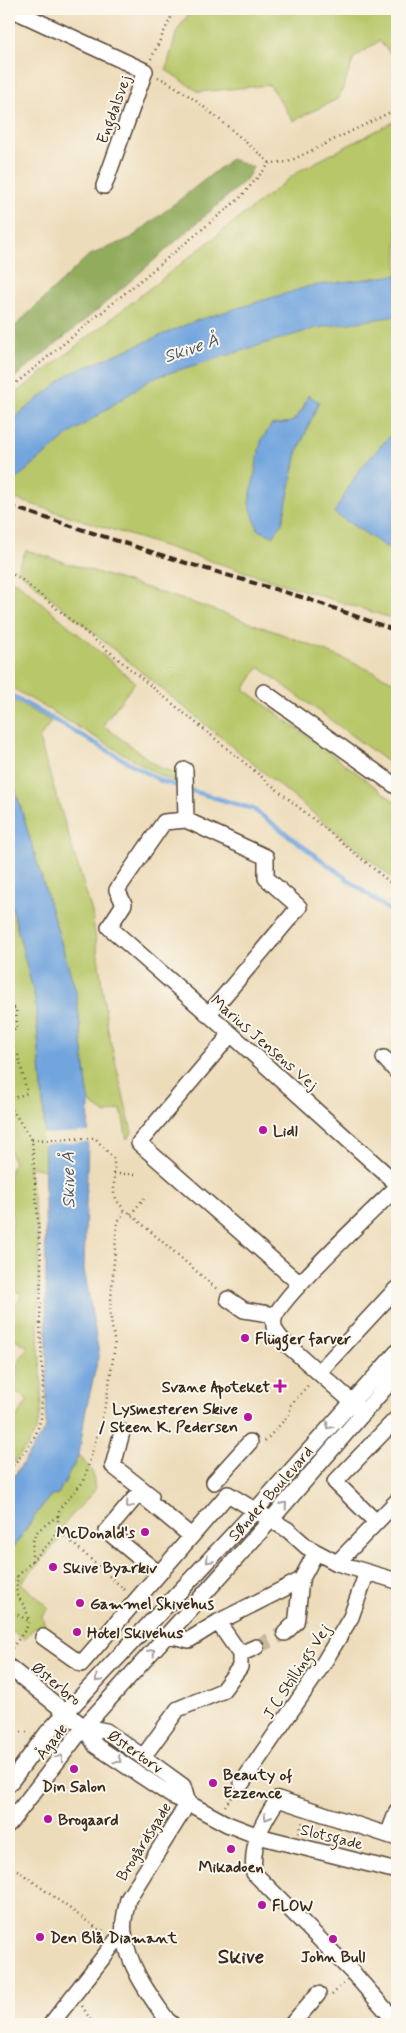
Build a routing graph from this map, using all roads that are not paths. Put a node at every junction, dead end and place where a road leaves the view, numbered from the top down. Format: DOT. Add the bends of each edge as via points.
graph roads {
  1 [pos="10,9"];
  2 [pos="104,186"];
  3 [pos="264,692"];
  4 [pos="185,770"];
  5 [pos="397,786"];
  6 [pos="186,814"];
  7 [pos="208,1015"];
  8 [pos="231,1034"];
  9 [pos="384,1058"];
  10 [pos="397,1072"];
  11 [pos="397,1185"];
  12 [pos="300,1284"];
  13 [pos="396,1289"];
  14 [pos="228,1299"];
  15 [pos="275,1315"];
  16 [pos="397,1352"];
  17 [pos="319,1372"];
  18 [pos="397,1374"];
  19 [pos="351,1401"];
  20 [pos="364,1412"];
  21 [pos="397,1418"];
  22 [pos="122,1432"];
  23 [pos="250,1442"];
  24 [pos="214,1482"];
  25 [pos="397,1500"];
  26 [pos="254,1512"];
  27 [pos="270,1521"];
  28 [pos="376,1522"];
  29 [pos="193,1534"];
  30 [pos="316,1552"];
  31 [pos="337,1563"];
  32 [pos="367,1572"];
  33 [pos="159,1574"];
  34 [pos="301,1580"];
  35 [pos="397,1581"];
  36 [pos="218,1622"];
  37 [pos="285,1633"];
  38 [pos="168,1634"];
  39 [pos="43,1637"];
  40 [pos="256,1647"];
  41 [pos="240,1654"];
  42 [pos="9,1667"];
  43 [pos="66,1713"];
  44 [pos="84,1727"];
  45 [pos="143,1757"];
  46 [pos="242,1783"];
  47 [pos="9,1784"];
  48 [pos="188,1803"];
  49 [pos="397,1810"];
  50 [pos="9,1824"];
  51 [pos="258,1836"];
  52 [pos="393,1837"];
  53 [pos="397,1870"];
  54 [pos="124,1932"];
  55 [pos="318,1994"];
  56 [pos="397,2023"];
  57 [pos="51,2024"];
  58 [pos="172,2024"];
  59 [pos="292,2024"];
  1 -- 2 [label="street, Engdalsvej" via="145,71"];
  3 -- 5 [label="street"];
  4 -- 6 [label="street"];
  6 -- 7 [label="street, Marius Jensens Vej" via="164,822 117,890 124,904 109,927"];
  6 -- 7 [label="street" via="266,857 266,878 299,907"];
  7 -- 8 [label="street, Marius Jensens Vej"];
  8 -- 11 [label="street, Marius Jensens Vej"];
  8 -- 12 [label="street" via="139,1143"];
  9 -- 10 [label="street"];
  11 -- 12 [label="street, Marius Jensens Vej"];
  12 -- 15 [label="street, Marius Jensens Vej"];
  13 -- 17 [label="street"];
  14 -- 15 [label="street" via="244,1310"];
  15 -- 17 [label="street" via="275,1331"];
  16 -- 19 [label="street, Sønder Boulevard"];
  17 -- 19 [label="street"];
  18 -- 20 [label="street, Sønder Boulevard"];
  19 -- 20 [label="street"];
  19 -- 26 [label="street, Sønder Boulevard, one-way"];
  27 -- 20 [label="street, Sønder Boulevard, one-way"];
  21 -- 28 [label="street" via="334,1482"];
  22 -- 29 [label="street" via="113,1466"];
  23 -- 24 [label="street"];
  25 -- 28 [label="street"];
  26 -- 27 [label="street"];
  26 -- 29 [label="street, Sønder Boulevard" via="228,1494"];
  26 -- 43 [label="street, Sønder Boulevard, one-way"];
  27 -- 30 [label="street" via="288,1530"];
  27 -- 38 [label="street, Sønder Boulevard"];
  28 -- 31 [label="street"];
  29 -- 33 [label="street, Sønder Boulevard"];
  29 -- 33 [label="street, one-way" via="139,1493 107,1531"];
  30 -- 31 [label="street"];
  30 -- 34 [label="street"];
  31 -- 32 [label="street"];
  32 -- 35 [label="street"];
  32 -- 46 [label="street, J C Stillings Vej" via="352,1617 324,1664"];
  33 -- 39 [label="street, Sønder Boulevard" via="81,1664"];
  34 -- 36 [label="street"];
  34 -- 37 [label="street" via="296,1622"];
  36 -- 38 [label="street" via="189,1640"];
  36 -- 41 [label="street"];
  44 -- 38 [label="street, Sønder Boulevard, one-way"];
  40 -- 41 [label="street"];
  41 -- 45 [label="street" via="240,1667 222,1691 178,1709"];
  42 -- 43 [label="street, Østerbro"];
  43 -- 44 [label="street, Østerbro"];
  43 -- 47 [label="street, Ågade"];
  44 -- 45 [label="street, Østertorv" via="106,1731"];
  44 -- 48 [label="street, Østertorv, one-way" via="96,1746"];
  50 -- 44 [label="street, Ågade, one-way"];
  45 -- 48 [label="street, Østertorv" via="183,1786"];
  48 -- 51 [label="street, Østertorv" via="216,1819"];
  48 -- 54 [label="street, Brogårdsgade" via="128,1899"];
  49 -- 52 [label="street"];
  52 -- 51 [label="street, one-way" via="278,1798"];
  51 -- 53 [label="street, Slotsgade"];
  51 -- 56 [label="street" via="252,1856 254,1873 354,1974"];
  54 -- 57 [label="street"];
  54 -- 58 [label="street" via="130,1958 142,1984"];
  55 -- 59 [label="street"];
}
